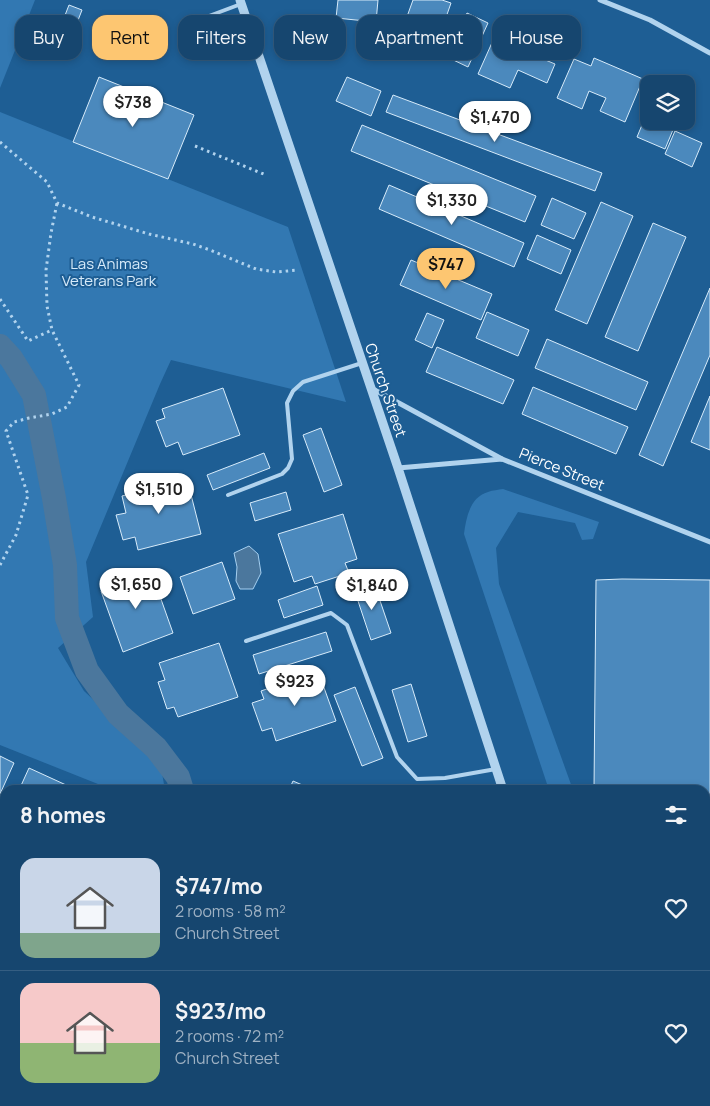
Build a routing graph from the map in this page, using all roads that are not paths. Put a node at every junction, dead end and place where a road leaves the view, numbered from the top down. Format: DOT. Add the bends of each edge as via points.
graph roads {
  1 [pos="600,0"];
  2 [pos="241,2"];
  3 [pos="212,15"];
  4 [pos="710,52"];
  5 [pos="362,363"];
  6 [pos="371,388"];
  7 [pos="502,459"];
  8 [pos="398,468"];
  9 [pos="228,495"];
  10 [pos="710,542"];
  11 [pos="246,641"];
  12 [pos="496,769"];
  13 [pos="501,785"];
  1 -- 4 [label="street" via="650,20"];
  2 -- 3 [label="lane"];
  2 -- 5 [label="street, Church Street"];
  5 -- 6 [label="street, Church Street"];
  5 -- 9 [label="lane" via="304,382 294,391 287,403 292,459 288,468 282,474"];
  6 -- 7 [label="street"];
  6 -- 8 [label="street, Church Street"];
  7 -- 8 [label="street, Pierce Street"];
  7 -- 10 [label="street, Pierce Street"];
  8 -- 12 [label="street, Church Street"];
  11 -- 12 [label="lane" via="332,613 347,625 396,757 417,779 445,778"];
  12 -- 13 [label="street, Church Street"];
}
